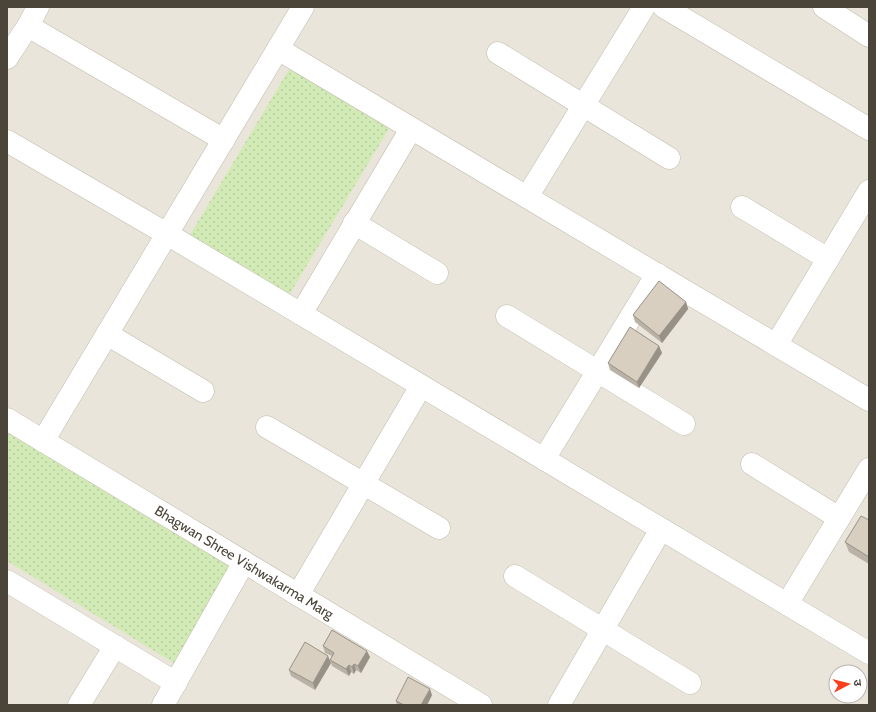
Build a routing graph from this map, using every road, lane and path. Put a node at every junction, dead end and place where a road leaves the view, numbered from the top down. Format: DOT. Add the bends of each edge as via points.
graph roads {
  1 [pos="38,7"];
  2 [pos="303,7"];
  3 [pos="644,7"];
  4 [pos="664,7"];
  5 [pos="824,7"];
  6 [pos="28,26"];
  7 [pos="869,36"];
  8 [pos="278,49"];
  9 [pos="498,53"];
  10 [pos="7,58"];
  11 [pos="584,105"];
  12 [pos="867,124"];
  13 [pos="411,129"];
  14 [pos="224,140"];
  15 [pos="7,141"];
  16 [pos="669,158"];
  17 [pos="869,191"];
  18 [pos="527,197"];
  19 [pos="742,207"];
  20 [pos="354,223"];
  21 [pos="167,234"];
  22 [pos="828,259"];
  23 [pos="437,273"];
  24 [pos="657,274"];
  25 [pos="301,314"];
  26 [pos="507,316"];
  27 [pos="107,334"];
  28 [pos="776,345"];
  29 [pos="598,372"];
  30 [pos="422,386"];
  31 [pos="203,391"];
  32 [pos="869,400"];
  33 [pos="7,420"];
  34 [pos="684,424"];
  35 [pos="267,427"];
  36 [pos="43,441"];
  37 [pos="544,459"];
  38 [pos="752,464"];
  39 [pos="869,469"];
  40 [pos="364,484"];
  41 [pos="839,518"];
  42 [pos="439,528"];
  43 [pos="661,529"];
  44 [pos="244,562"];
  45 [pos="515,576"];
  46 [pos="8,582"];
  47 [pos="298,595"];
  48 [pos="787,604"];
  49 [pos="603,630"];
  50 [pos="114,646"];
  51 [pos="869,653"];
  52 [pos="176,682"];
  53 [pos="690,683"];
  54 [pos="79,705"];
  55 [pos="163,705"];
  56 [pos="481,705"];
  57 [pos="559,705"];
  1 -- 6 [label="street"];
  2 -- 8 [label="street"];
  3 -- 11 [label="street"];
  4 -- 12 [label="street"];
  5 -- 7 [label="street"];
  6 -- 10 [label="street"];
  6 -- 14 [label="street"];
  8 -- 13 [label="street"];
  8 -- 14 [label="street"];
  9 -- 11 [label="street"];
  11 -- 16 [label="street"];
  11 -- 18 [label="street"];
  13 -- 18 [label="street"];
  13 -- 20 [label="street"];
  14 -- 21 [label="street"];
  15 -- 21 [label="street"];
  17 -- 22 [label="street"];
  18 -- 24 [label="street"];
  19 -- 22 [label="street"];
  20 -- 23 [label="street"];
  20 -- 25 [label="street"];
  21 -- 25 [label="street"];
  21 -- 27 [label="street"];
  22 -- 28 [label="street"];
  24 -- 28 [label="street"];
  24 -- 29 [label="street"];
  25 -- 30 [label="street"];
  26 -- 29 [label="street"];
  27 -- 31 [label="street"];
  27 -- 36 [label="street"];
  28 -- 32 [label="street"];
  29 -- 34 [label="street"];
  29 -- 37 [label="street"];
  30 -- 37 [label="street"];
  30 -- 40 [label="street"];
  33 -- 36 [label="street, Bhagwan Shree Vishwakarma Marg"];
  35 -- 40 [label="street"];
  36 -- 44 [label="street, Bhagwan Shree Vishwakarma Marg"];
  37 -- 43 [label="street"];
  38 -- 41 [label="street"];
  39 -- 41 [label="street"];
  40 -- 42 [label="street"];
  40 -- 47 [label="street"];
  41 -- 48 [label="street"];
  43 -- 48 [label="street"];
  43 -- 49 [label="street"];
  44 -- 47 [label="street, Bhagwan Shree Vishwakarma Marg"];
  44 -- 52 [label="street"];
  45 -- 49 [label="street"];
  46 -- 50 [label="street"];
  47 -- 56 [label="street, Bhagwan Shree Vishwakarma Marg"];
  48 -- 51 [label="street"];
  49 -- 53 [label="street"];
  49 -- 57 [label="street"];
  50 -- 52 [label="street"];
  50 -- 54 [label="street"];
  52 -- 55 [label="street"];
}
